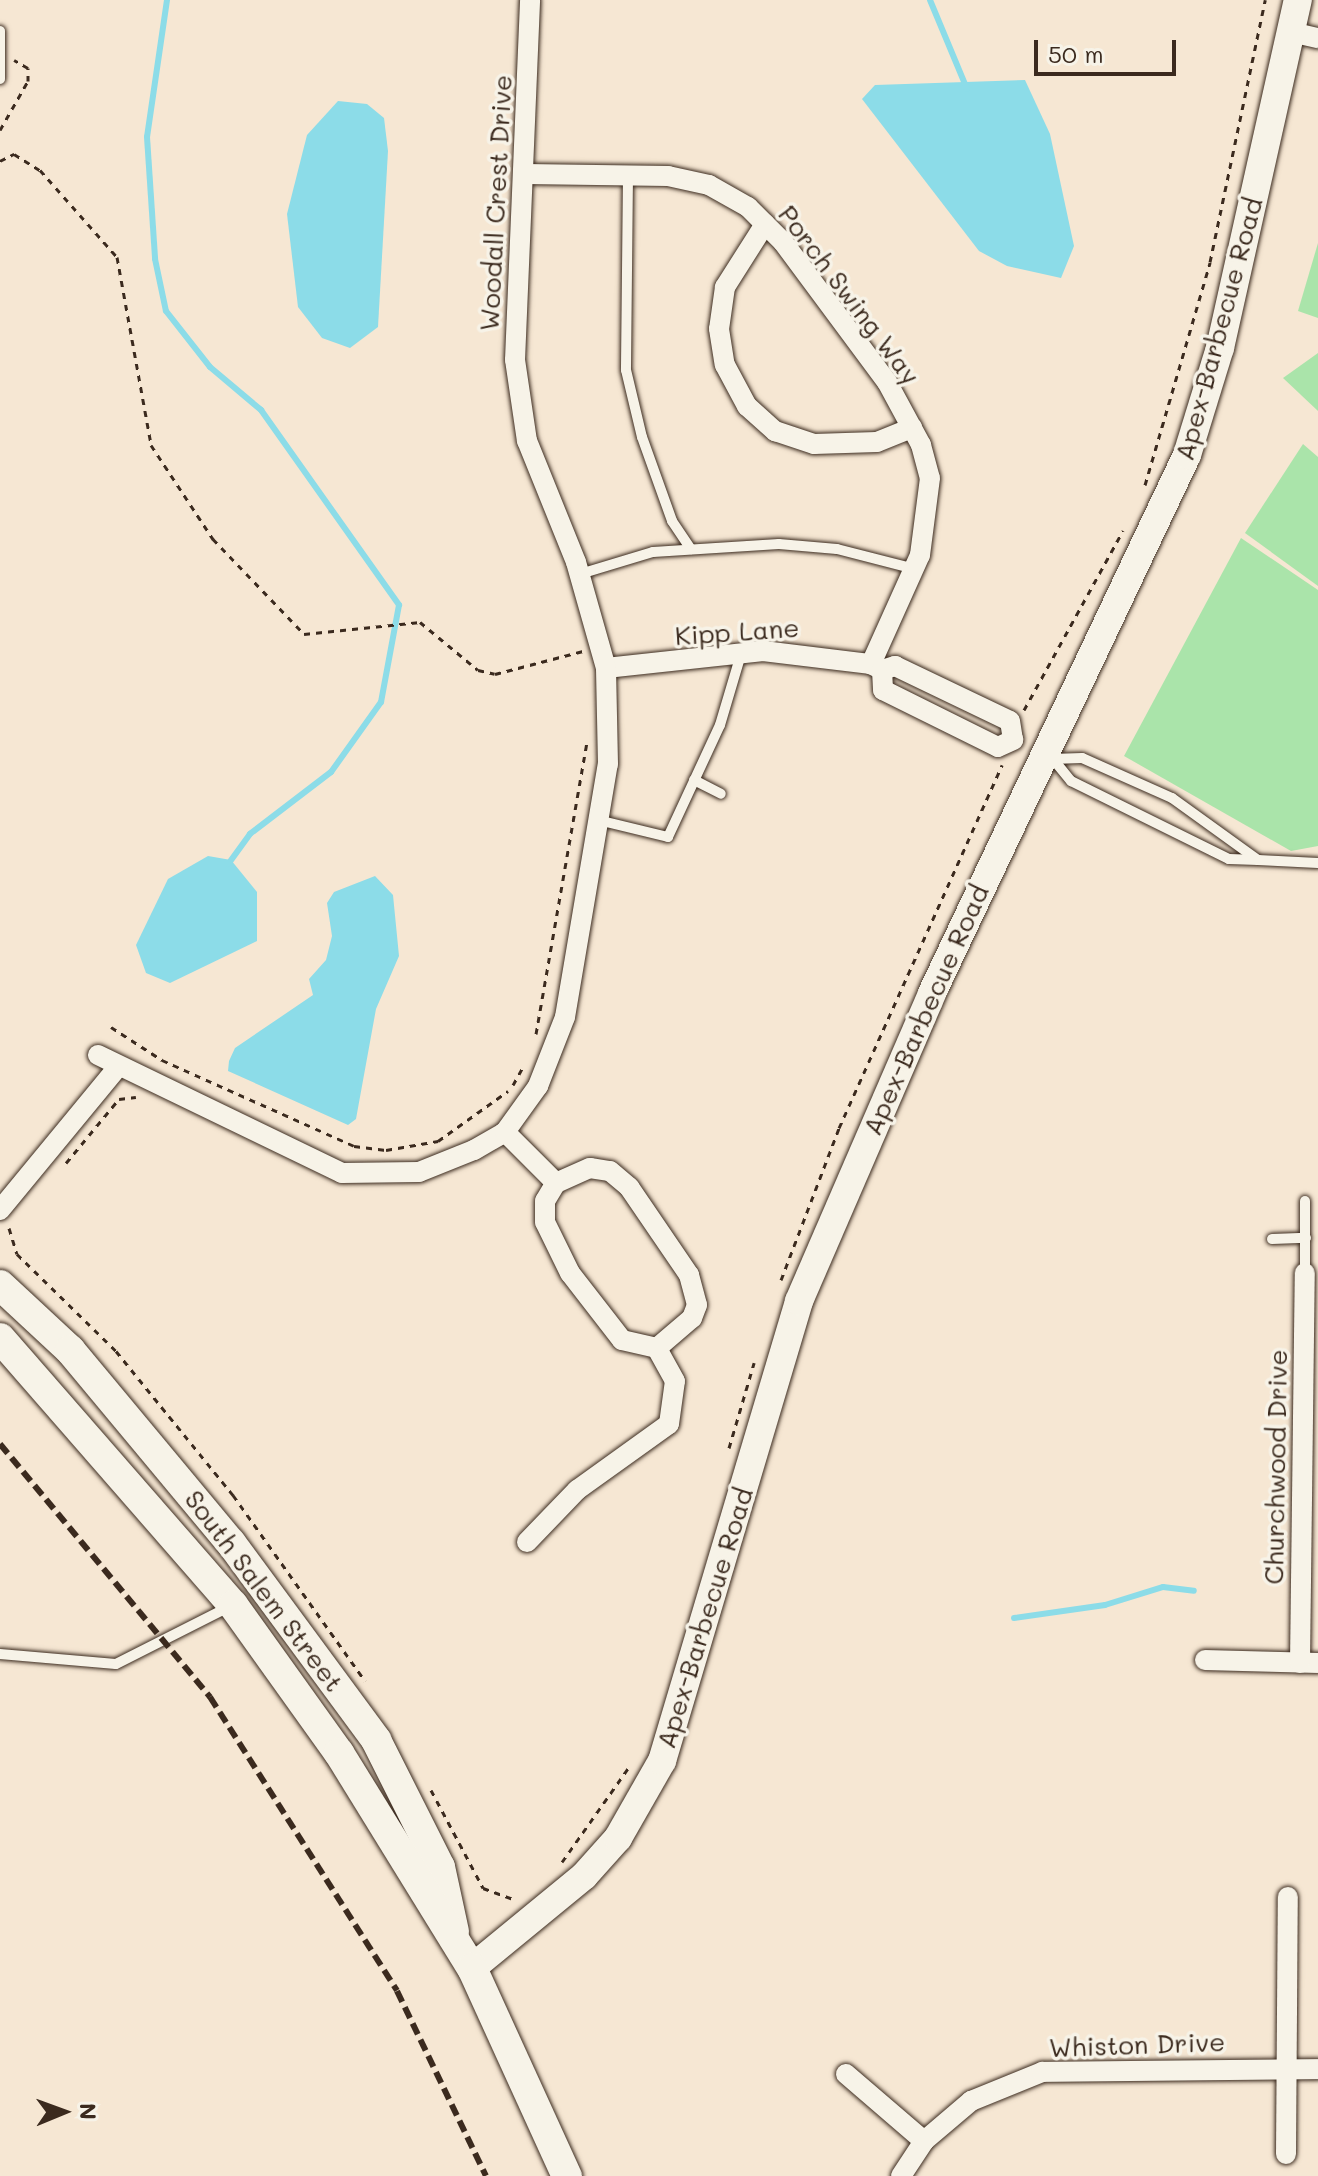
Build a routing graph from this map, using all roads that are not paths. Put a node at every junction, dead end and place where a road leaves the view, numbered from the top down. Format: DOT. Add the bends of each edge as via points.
graph roads {
  1 [pos="530,0"];
  2 [pos="1298,0"];
  3 [pos="0,31"];
  4 [pos="1304,35"];
  5 [pos="0,79"];
  6 [pos="525,174"];
  7 [pos="628,175"];
  8 [pos="765,224"];
  9 [pos="912,428"];
  10 [pos="691,549"];
  11 [pos="915,569"];
  12 [pos="580,574"];
  13 [pos="741,654"];
  14 [pos="876,667"];
  15 [pos="606,668"];
  16 [pos="1013,740"];
  17 [pos="1054,756"];
  18 [pos="694,780"];
  19 [pos="721,794"];
  20 [pos="602,821"];
  21 [pos="1258,860"];
  22 [pos="1318,863"];
  23 [pos="98,1055"];
  24 [pos="118,1067"];
  25 [pos="505,1132"];
  26 [pos="556,1183"];
  27 [pos="1305,1201"];
  28 [pos="7,1213"];
  29 [pos="1306,1238"];
  30 [pos="1272,1239"];
  31 [pos="1305,1273"];
  32 [pos="0,1285"];
  33 [pos="0,1338"];
  34 [pos="657,1348"];
  35 [pos="527,1542"];
  36 [pos="233,1605"];
  37 [pos="0,1654"];
  38 [pos="1205,1660"];
  39 [pos="1309,1663"];
  40 [pos="1288,1897"];
  41 [pos="463,1955"];
  42 [pos="1287,2068"];
  43 [pos="1318,2069"];
  44 [pos="846,2074"];
  45 [pos="924,2141"];
  46 [pos="1286,2154"];
  47 [pos="567,2176"];
  48 [pos="901,2176"];
  1 -- 6 [label="street, Woodall Crest Drive"];
  2 -- 4 [label="street, Apex-Barbecue Road"];
  3 -- 5 [label="lane"];
  4 -- 17 [label="street, Apex-Barbecue Road" via="1187,455"];
  6 -- 7 [label="street, Porch Swing Way"];
  6 -- 12 [label="street, Woodall Crest Drive" via="515,360 527,441"];
  7 -- 8 [label="street, Porch Swing Way" via="709,185"];
  7 -- 10 [label="lane" via="626,370 652,465"];
  8 -- 9 [label="street, Porch Swing Way" via="887,382"];
  8 -- 9 [label="street" via="725,287 719,329 725,365 747,406 775,431 814,444 877,442"];
  9 -- 11 [label="street, Porch Swing Way" via="930,478 928,524"];
  10 -- 11 [label="lane" via="837,549"];
  10 -- 12 [label="lane"];
  11 -- 14 [label="street, Porch Swing Way"];
  12 -- 15 [label="street, Woodall Crest Drive"];
  13 -- 14 [label="street, Kipp Lane" via="819,654"];
  13 -- 15 [label="street, Kipp Lane"];
  13 -- 18 [label="lane"];
  14 -- 16 [label="street, Kipp Lane" via="895,666 1010,721"];
  14 -- 16 [label="street" via="883,690 998,747"];
  15 -- 20 [label="street, Woodall Crest Drive"];
  16 -- 17 [label="street"];
  17 -- 21 [label="lane" via="1082,758 1172,798"];
  17 -- 21 [label="lane" via="1071,781 1229,859"];
  17 -- 41 [label="street, Apex-Barbecue Road" via="926,1006 799,1301 662,1761 618,1838 584,1876"];
  18 -- 19 [label="lane"];
  18 -- 20 [label="lane" via="668,837"];
  20 -- 25 [label="street, Woodall Crest Drive" via="565,1017 538,1086"];
  21 -- 22 [label="lane"];
  23 -- 24 [label="street, Woodall Crest Drive"];
  24 -- 25 [label="street, Woodall Crest Drive" via="342,1173 419,1172"];
  24 -- 28 [label="street"];
  25 -- 26 [label="street"];
  26 -- 34 [label="street" via="545,1201 545,1222 570,1273 622,1340"];
  26 -- 34 [label="street" via="590,1168 610,1171 689,1275 697,1305 692,1318"];
  27 -- 29 [label="lane"];
  29 -- 30 [label="lane"];
  29 -- 31 [label="lane"];
  31 -- 39 [label="street, Churchwood Drive"];
  32 -- 41 [label="main road, South Salem Street" via="70,1350 231,1543 376,1740 440,1867"];
  33 -- 36 [label="main road, South Salem Street"];
  34 -- 35 [label="street" via="675,1381 669,1424 577,1490"];
  36 -- 37 [label="lane" via="116,1664"];
  36 -- 41 [label="main road, South Salem Street" via="339,1753"];
  38 -- 39 [label="street"];
  40 -- 42 [label="street"];
  41 -- 47 [label="main road, South Salem Street"];
  42 -- 43 [label="street, Whiston Drive"];
  42 -- 45 [label="street, Whiston Drive" via="1042,2072 971,2101"];
  42 -- 46 [label="street"];
  44 -- 45 [label="street"];
  45 -- 48 [label="street, Whiston Drive"];
}
